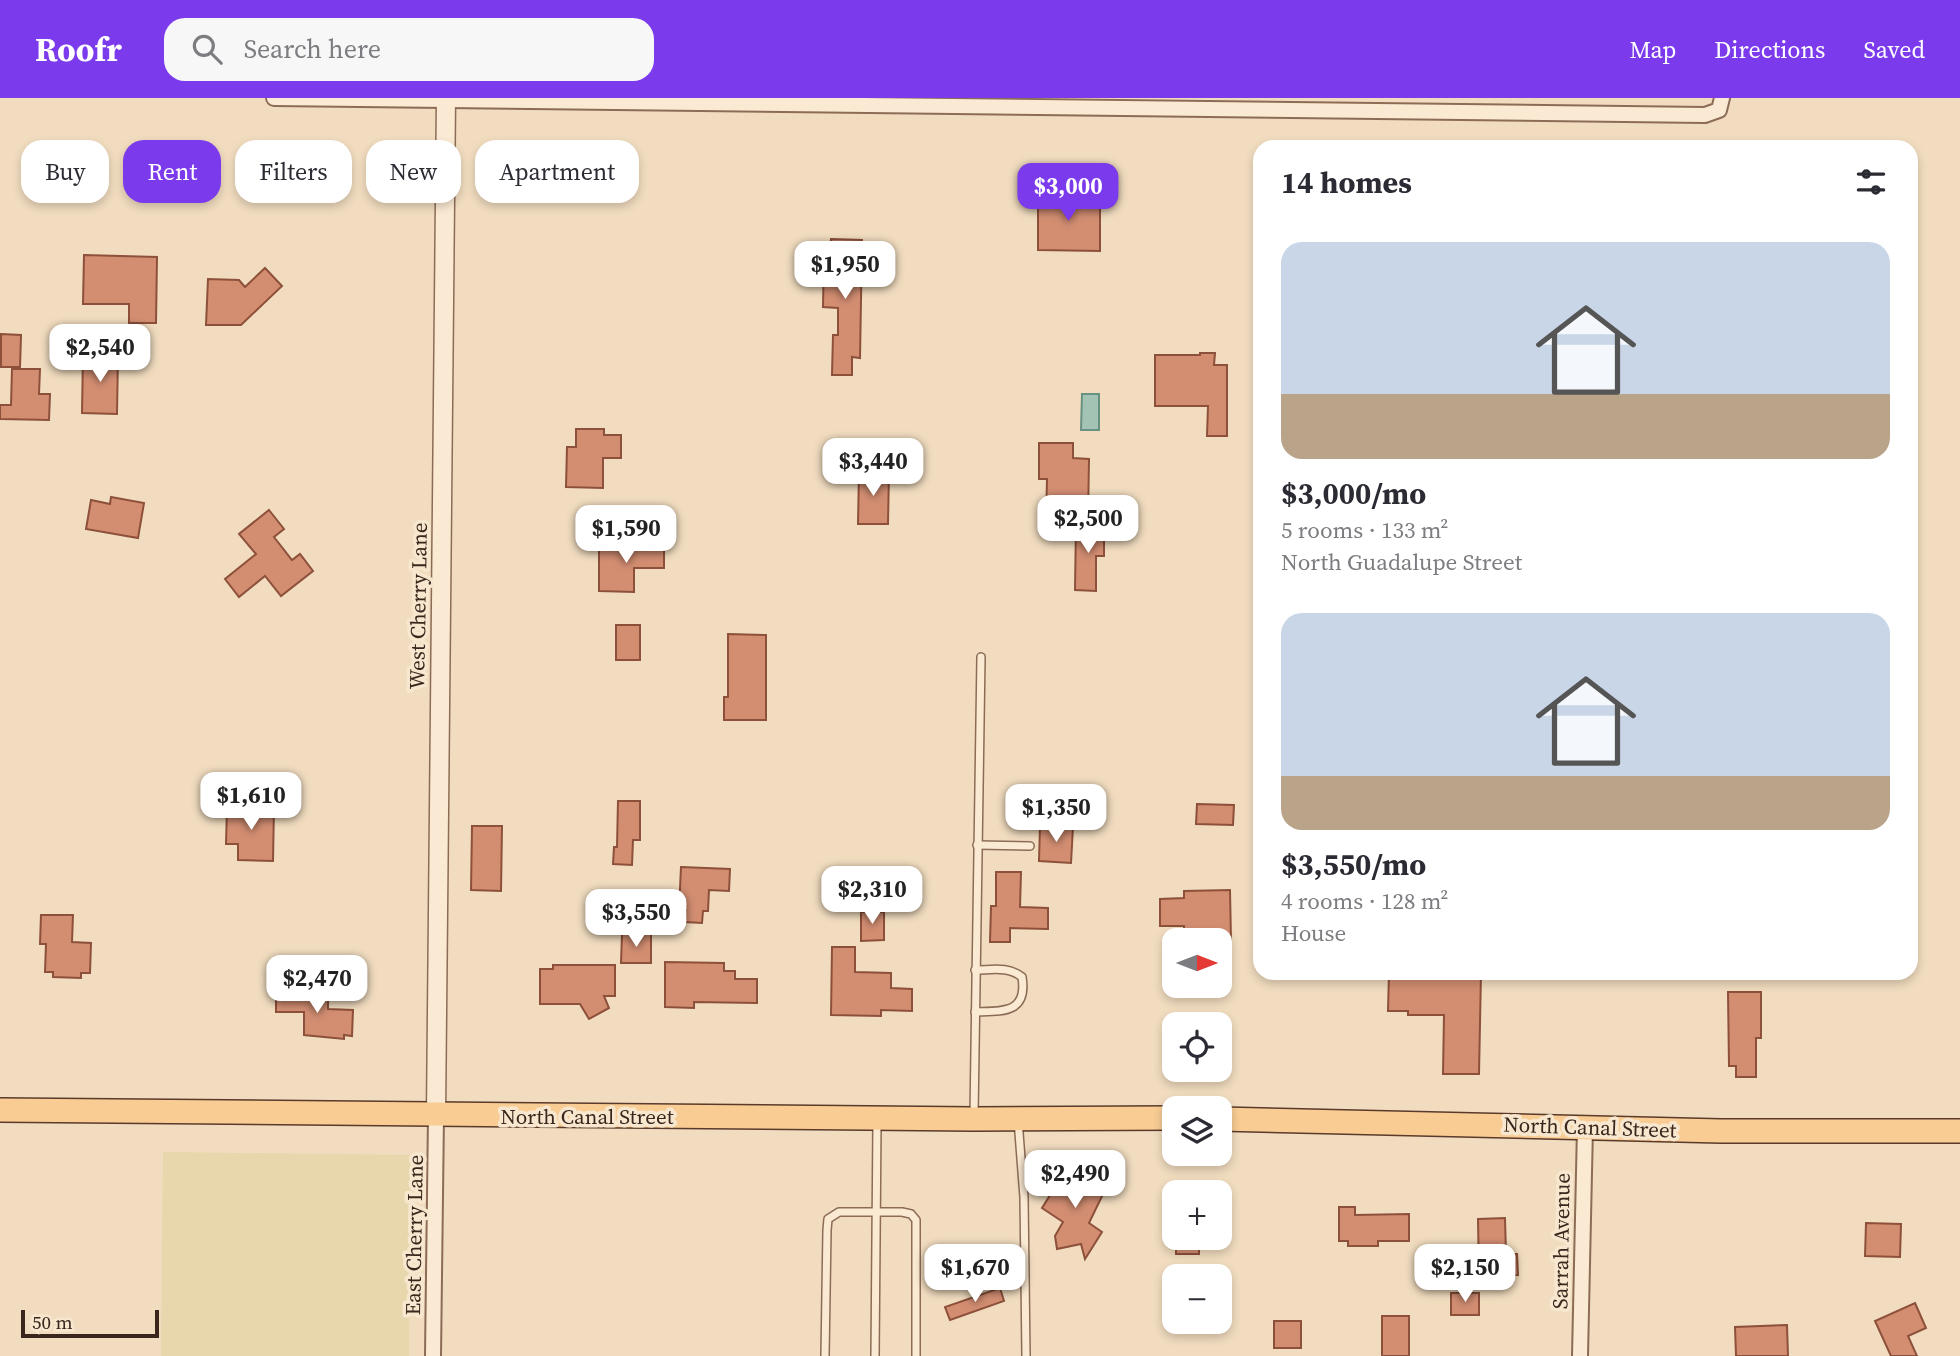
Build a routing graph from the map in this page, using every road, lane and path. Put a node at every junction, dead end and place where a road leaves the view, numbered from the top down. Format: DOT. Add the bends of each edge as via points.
graph roads {
  1 [pos="274,98"];
  2 [pos="446,99"];
  3 [pos="1721,104"];
  4 [pos="981,657"];
  5 [pos="978,845"];
  6 [pos="1030,846"];
  7 [pos="975,970"];
  8 [pos="975,1012"];
  9 [pos="0,1110"];
  10 [pos="436,1115"];
  11 [pos="1162,1118"];
  12 [pos="1232,1118"];
  13 [pos="877,1119"];
  14 [pos="974,1119"];
  15 [pos="1018,1120"];
  16 [pos="1585,1127"];
  17 [pos="1960,1131"];
  18 [pos="876,1212"];
  19 [pos="433,1356"];
  20 [pos="825,1356"];
  21 [pos="875,1356"];
  22 [pos="916,1356"];
  23 [pos="1026,1356"];
  24 [pos="1580,1356"];
  1 -- 2 [label="street"];
  2 -- 3 [label="street" via="1705,115"];
  2 -- 10 [label="street, West Cherry Lane"];
  4 -- 5 [label="lane"];
  5 -- 6 [label="lane"];
  5 -- 7 [label="lane"];
  7 -- 8 [label="lane"];
  7 -- 8 [label="lane" via="1016,972 1024,988 1012,1009"];
  8 -- 14 [label="lane"];
  9 -- 10 [label="main road, North Canal Street"];
  10 -- 13 [label="main road, North Canal Street"];
  10 -- 19 [label="street, East Cherry Lane"];
  11 -- 15 [label="main road, North Canal Street"];
  12 -- 16 [label="main road, North Canal Street"];
  13 -- 14 [label="main road, North Canal Street"];
  13 -- 18 [label="lane"];
  14 -- 15 [label="main road, North Canal Street"];
  15 -- 23 [label="lane"];
  16 -- 17 [label="main road, North Canal Street"];
  16 -- 24 [label="street, Sarrah Avenue"];
  18 -- 20 [label="lane" via="839,1212 828,1219"];
  18 -- 21 [label="lane"];
  18 -- 22 [label="lane" via="902,1212 915,1220"];
}
